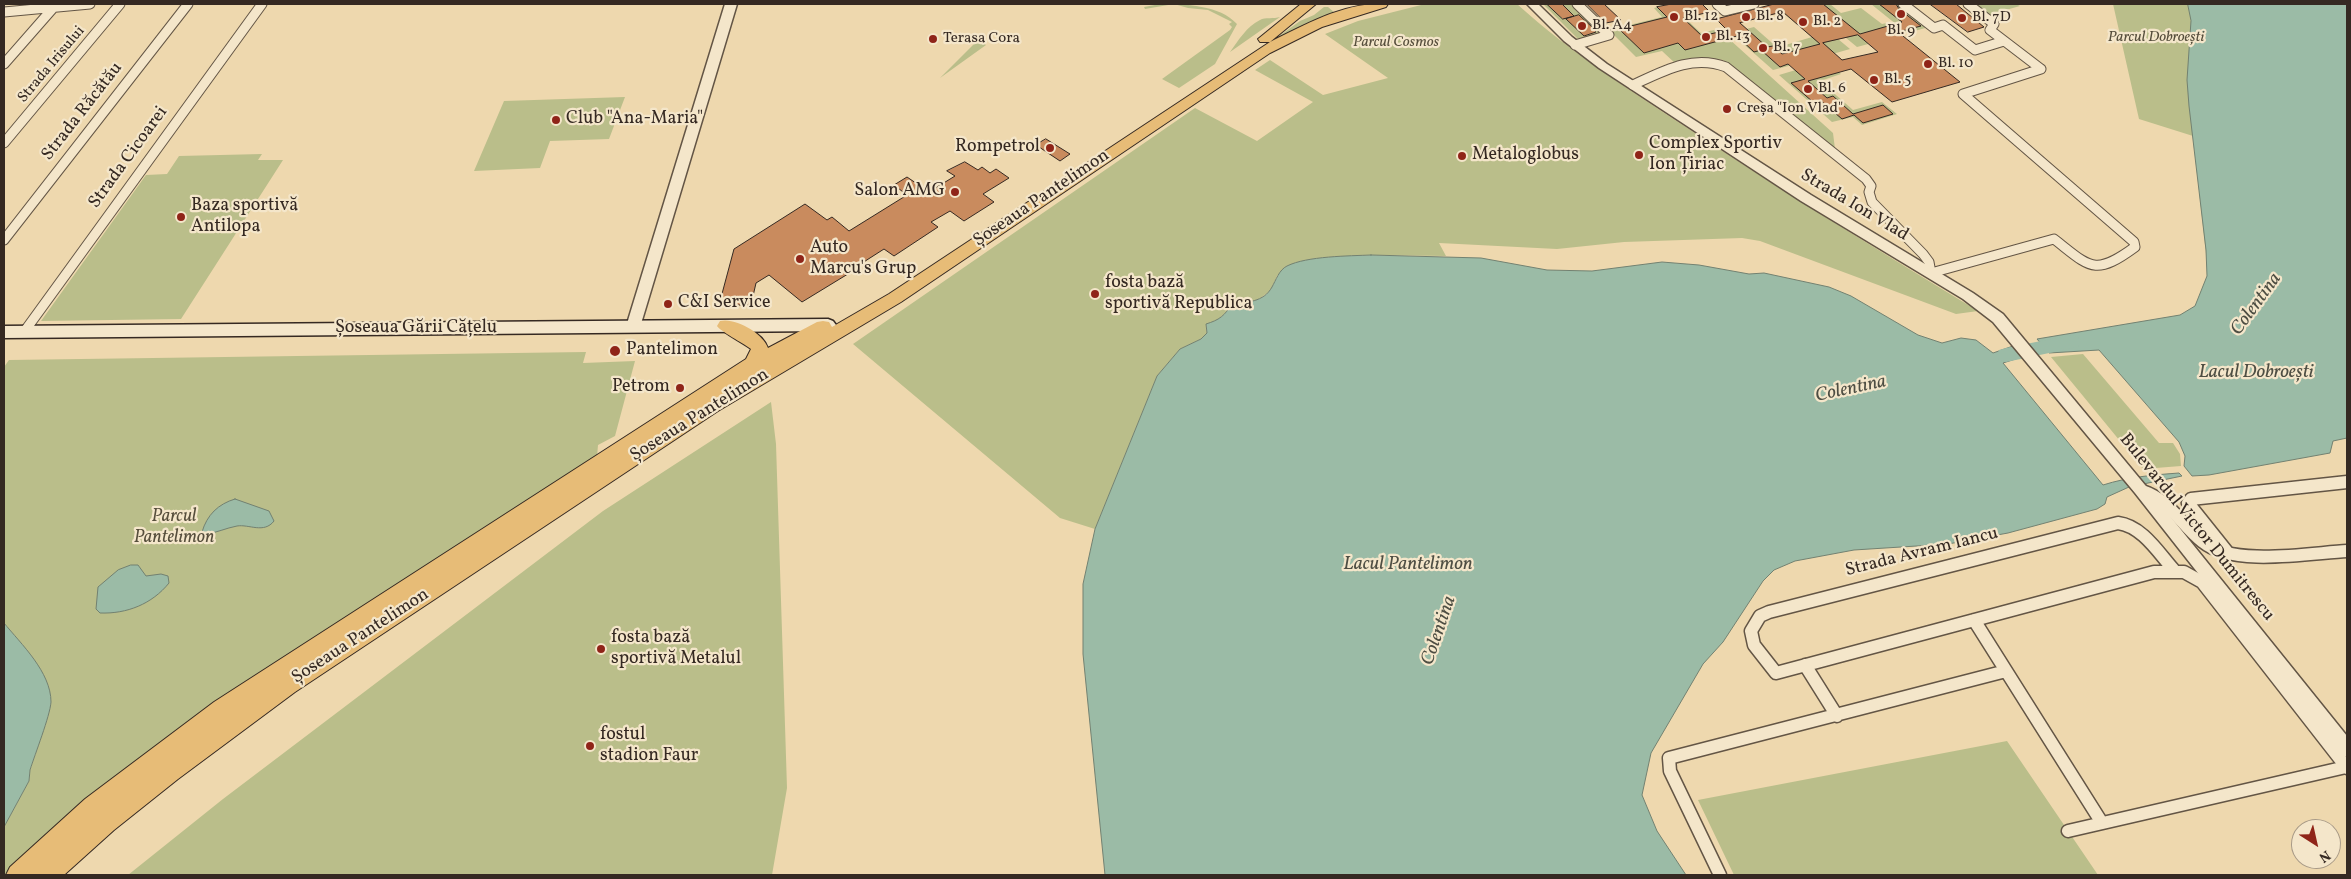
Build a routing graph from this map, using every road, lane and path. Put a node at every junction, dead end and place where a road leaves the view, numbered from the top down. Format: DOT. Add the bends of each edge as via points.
graph roads {
  1 [pos="90,4"];
  2 [pos="120,4"];
  3 [pos="188,4"];
  4 [pos="262,4"];
  5 [pos="730,4"];
  6 [pos="1309,4"];
  7 [pos="1381,4"];
  8 [pos="1532,4"];
  9 [pos="1577,4"];
  10 [pos="1717,4"];
  11 [pos="1754,4"];
  12 [pos="1903,4"];
  13 [pos="1968,4"];
  14 [pos="48,6"];
  15 [pos="4,12"];
  16 [pos="2004,41"];
  17 [pos="1575,45"];
  18 [pos="4,64"];
  19 [pos="1632,85"];
  20 [pos="4,143"];
  21 [pos="4,240"];
  22 [pos="1931,273"];
  23 [pos="726,326"];
  24 [pos="633,327"];
  25 [pos="4,332"];
  26 [pos="24,332"];
  27 [pos="826,332"];
  28 [pos="2012,334"];
  29 [pos="752,364"];
  30 [pos="2347,482"];
  31 [pos="2141,490"];
  32 [pos="2347,551"];
  33 [pos="2228,554"];
  34 [pos="2173,569"];
  35 [pos="1974,620"];
  36 [pos="1805,665"];
  37 [pos="2006,671"];
  38 [pos="1837,716"];
  39 [pos="2347,749"];
  40 [pos="2347,768"];
  41 [pos="2102,823"];
  42 [pos="2068,831"];
  43 [pos="18,875"];
  44 [pos="47,875"];
  45 [pos="1720,875"];
  1 -- 14 [label="street"];
  2 -- 20 [label="street, Strada Irisului"];
  3 -- 21 [label="street, Strada Răcătău"];
  4 -- 26 [label="street, Strada Cicoarei"];
  5 -- 24 [label="street"];
  6 -- 27 [label="main road, Șoseaua Pantelimon" via="1220,71"];
  7 -- 27 [label="main road, Șoseaua Pantelimon" via="1317,24 1265,50 857,321"];
  8 -- 17 [label="street, Strada Ion Vlad"];
  9 -- 17 [label="street" via="1610,35"];
  10 -- 11 [label="street" via="1725,11"];
  12 -- 16 [label="street" via="1934,28 1943,25 1974,50"];
  13 -- 16 [label="street" via="1994,24 1990,30"];
  14 -- 15 [label="street"];
  14 -- 18 [label="street"];
  16 -- 22 [label="street" via="2041,69 1963,94 2134,242 2135,247 2116,262 2098,268 2054,239"];
  17 -- 19 [label="street, Strada Ion Vlad"];
  19 -- 22 [label="street, Strada Ion Vlad" via="1806,198"];
  19 -- 22 [label="street" via="1698,60 1713,61 1726,68 1866,179 1871,186 1872,202 1923,254"];
  22 -- 28 [label="street, Strada Ion Vlad" via="1983,306"];
  23 -- 24 [label="main road, Șoseaua Gării Cățelu"];
  23 -- 27 [label="main road, Șoseaua Gării Cățelu"];
  23 -- 29 [label="main road" via="744,334 758,346 760,353"];
  24 -- 26 [label="main road, Șoseaua Gării Cățelu"];
  25 -- 26 [label="main road, Șoseaua Gării Cățelu"];
  27 -- 29 [label="main road, Șoseaua Pantelimon"];
  27 -- 44 [label="main road, Șoseaua Pantelimon" via="287,685 230,725 106,822"];
  28 -- 31 [label="street, Bulevardul Victor Dumitrescu"];
  29 -- 43 [label="main road, Șoseaua Pantelimon" via="222,709 93,808"];
  30 -- 33 [label="street" via="2191,499 2188,503"];
  31 -- 33 [label="street" via="2160,498 2208,546"];
  31 -- 39 [label="street, Bulevardul Victor Dumitrescu"];
  32 -- 33 [label="street"];
  34 -- 35 [label="street, Strada Avram Iancu"];
  34 -- 36 [label="street, Strada Avram Iancu" via="2135,529 2123,522 1760,616 1751,631 1754,645 1776,673"];
  34 -- 40 [label="street, Strada Avram Iancu" via="2190,572 2202,582"];
  35 -- 36 [label="street, Strada Avram Iancu"];
  35 -- 37 [label="street"];
  36 -- 38 [label="street"];
  37 -- 38 [label="street"];
  37 -- 41 [label="street"];
  38 -- 45 [label="street" via="1669,758 1670,771"];
  40 -- 41 [label="street"];
  41 -- 42 [label="street"];
}
